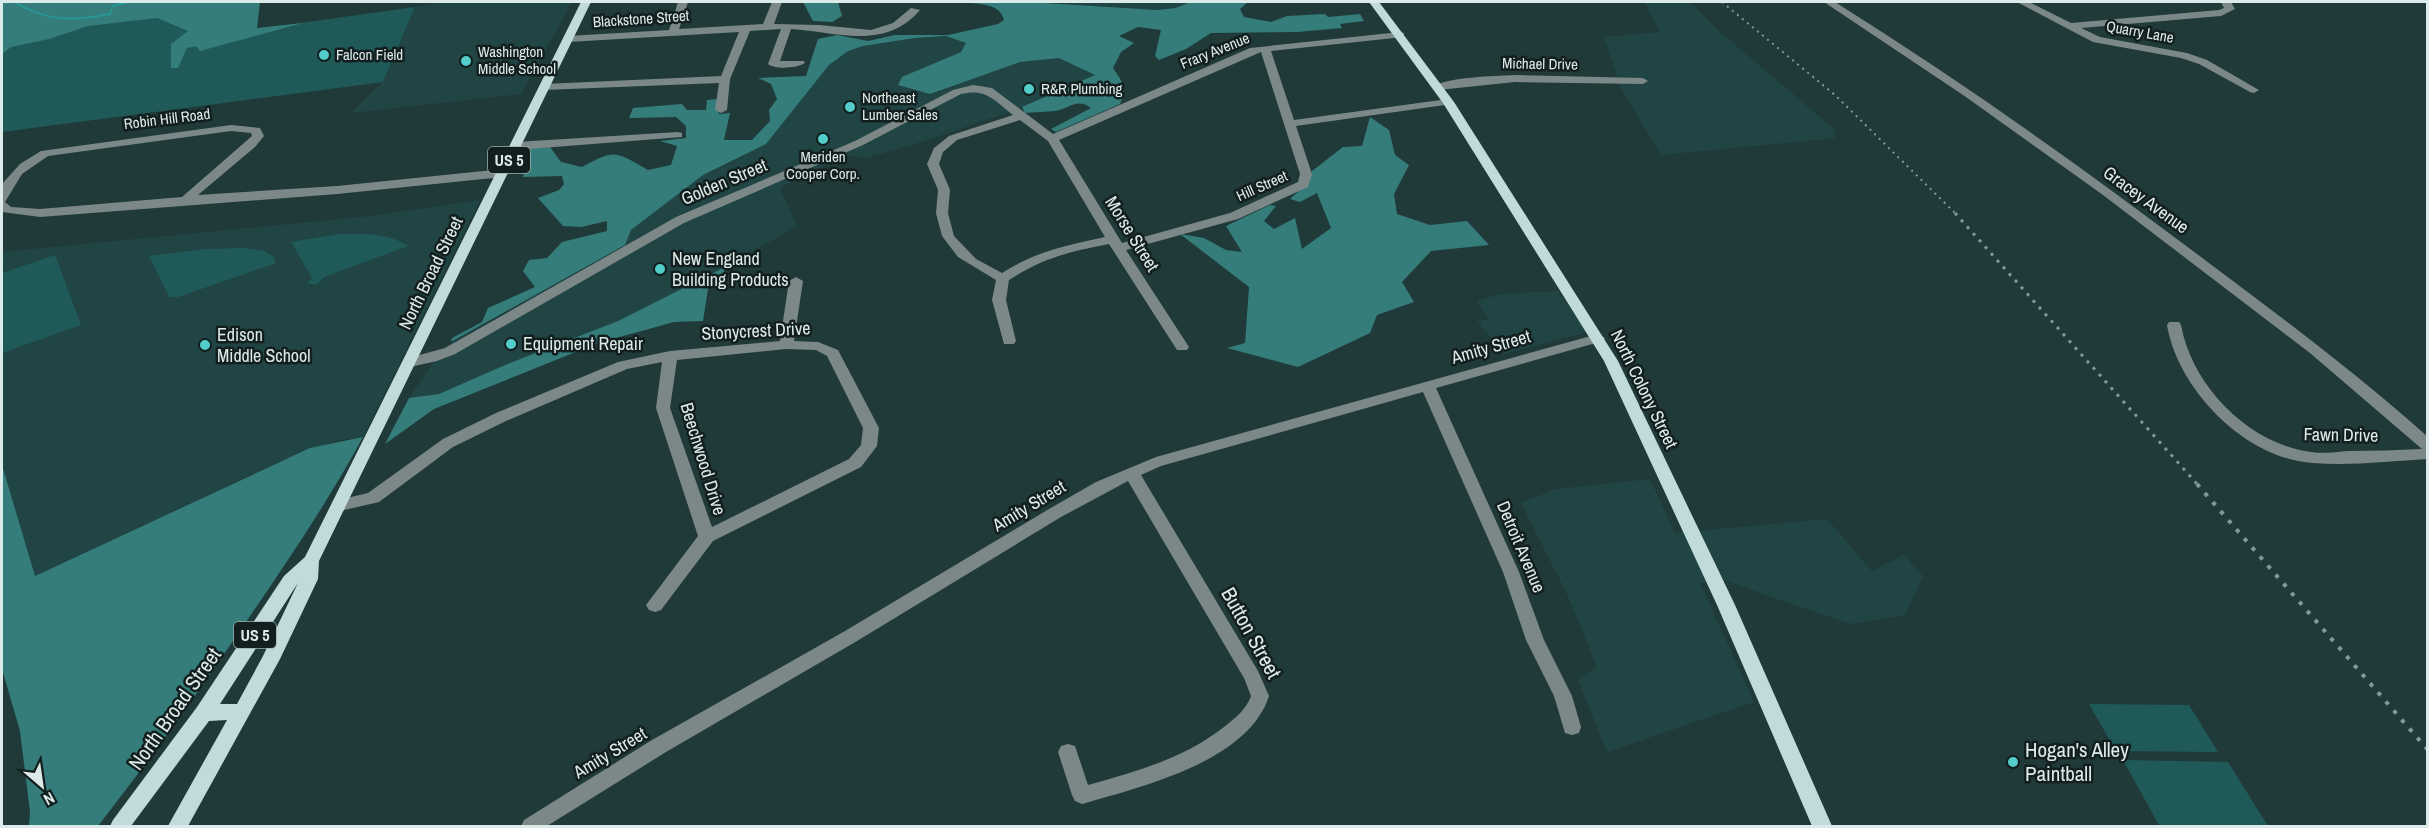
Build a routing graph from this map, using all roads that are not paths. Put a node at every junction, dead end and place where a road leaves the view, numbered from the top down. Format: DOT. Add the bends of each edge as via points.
graph roads {
  1 [pos="586,2"];
  2 [pos="684,2"];
  3 [pos="777,2"];
  4 [pos="1374,2"];
  5 [pos="1829,2"];
  6 [pos="2022,2"];
  7 [pos="2226,2"];
  8 [pos="915,10"];
  9 [pos="787,26"];
  10 [pos="2067,26"];
  11 [pos="768,27"];
  12 [pos="746,28"];
  13 [pos="673,32"];
  14 [pos="1400,34"];
  15 [pos="568,39"];
  16 [pos="1264,48"];
  17 [pos="800,63"];
  18 [pos="725,79"];
  19 [pos="1643,81"];
  20 [pos="544,87"];
  21 [pos="1438,87"];
  22 [pos="2254,90"];
  23 [pos="1448,102"];
  24 [pos="721,110"];
  25 [pos="1023,115"];
  26 [pos="1288,124"];
  27 [pos="678,135"];
  28 [pos="1052,139"];
  29 [pos="516,146"];
  30 [pos="503,173"];
  31 [pos="2,199"];
  32 [pos="185,200"];
  33 [pos="2,205"];
  34 [pos="1115,243"];
  35 [pos="1003,278"];
  36 [pos="796,281"];
  37 [pos="2174,326"];
  38 [pos="1598,338"];
  39 [pos="1009,340"];
  40 [pos="786,345"];
  41 [pos="1182,347"];
  42 [pos="670,356"];
  43 [pos="410,362"];
  44 [pos="1427,385"];
  45 [pos="2427,446"];
  46 [pos="2427,454"];
  47 [pos="1131,472"];
  48 [pos="340,505"];
  49 [pos="707,537"];
  50 [pos="311,561"];
  51 [pos="655,605"];
  52 [pos="242,711"];
  53 [pos="204,713"];
  54 [pos="1572,727"];
  55 [pos="1068,752"];
  56 [pos="120,826"];
  57 [pos="178,826"];
  58 [pos="531,826"];
  59 [pos="1822,826"];
  1 -- 15 [label="main road, North Broad Street / US 5"];
  2 -- 13 [label="street"];
  3 -- 11 [label="street"];
  4 -- 14 [label="main road, North Colony Street"];
  5 -- 45 [label="street, Gracey Avenue" via="1906,50 2157,230 2338,368"];
  6 -- 10 [label="street, Quarry Lane"];
  7 -- 10 [label="street" via="2230,9 2221,13"];
  8 -- 9 [label="street, Blackstone Street" via="889,31 870,35"];
  9 -- 11 [label="street, Blackstone Street"];
  9 -- 17 [label="street" via="773,64"];
  10 -- 22 [label="street, Quarry Lane" via="2107,43 2193,58"];
  11 -- 12 [label="street, Blackstone Street"];
  12 -- 13 [label="street, Blackstone Street"];
  12 -- 18 [label="street"];
  13 -- 15 [label="street, Blackstone Street"];
  14 -- 16 [label="street, Frary Avenue"];
  14 -- 21 [label="main road, North Colony Street"];
  15 -- 20 [label="main road, North Broad Street / US 5"];
  16 -- 26 [label="street, Hill Street"];
  16 -- 28 [label="street, Frary Avenue" via="1238,55"];
  18 -- 20 [label="street"];
  18 -- 24 [label="street"];
  19 -- 21 [label="street, Michael Drive" via="1504,78"];
  20 -- 29 [label="main road, North Broad Street / US 5"];
  21 -- 23 [label="main road, North Colony Street"];
  23 -- 26 [label="street"];
  23 -- 38 [label="main road, North Colony Street"];
  25 -- 28 [label="street, Golden Street"];
  25 -- 35 [label="street" via="953,138 938,150 933,164 943,186 942,211 948,238 964,256"];
  25 -- 43 [label="street, Golden Street" via="988,90 957,92 860,143 680,220 444,354"];
  26 -- 34 [label="street, Hill Street" via="1306,174 1299,188 1234,216"];
  27 -- 29 [label="street"];
  28 -- 34 [label="street, Morse Street"];
  29 -- 30 [label="main road, North Broad Street / US 5"];
  30 -- 32 [label="street"];
  30 -- 43 [label="main road, North Broad Street / US 5"];
  31 -- 32 [label="street, Robin Hill Road" via="22,167 45,153 231,128 256,130 258,136 251,144"];
  32 -- 33 [label="street" via="40,213 7,211"];
  34 -- 35 [label="street, Hill Street" via="1061,250 1029,261"];
  34 -- 41 [label="street, Morse Street"];
  35 -- 39 [label="street" via="999,300"];
  36 -- 40 [label="street"];
  37 -- 46 [label="street, Fawn Drive" via="2177,345 2191,372 2230,419 2257,439 2312,458"];
  38 -- 44 [label="street, Amity Street"];
  38 -- 59 [label="main road, North Colony Street" via="1726,605"];
  40 -- 42 [label="street, Stonycrest Drive"];
  40 -- 49 [label="street, Stonycrest Drive" via="818,346 833,353 871,428 869,446 855,463"];
  42 -- 48 [label="street, Stonycrest Drive" via="623,365 501,417 448,443 374,498"];
  42 -- 49 [label="street, Beechwood Drive" via="663,408"];
  43 -- 48 [label="main road, North Broad Street / US 5"];
  44 -- 47 [label="street, Amity Street"];
  44 -- 54 [label="street, Detroit Avenue" via="1511,572"];
  47 -- 55 [label="street, Button Street" via="1252,676 1260,696 1252,713 1222,741 1165,771 1082,795"];
  47 -- 58 [label="street, Amity Street" via="659,746"];
  48 -- 50 [label="main road, North Broad Street / US 5"];
  49 -- 51 [label="street, Stonycrest Drive"];
  50 -- 52 [label="main road, North Broad Street / US 5" via="309,579"];
  50 -- 53 [label="main road, North Broad Street / US 5" via="290,582"];
  52 -- 53 [label="main road"];
  52 -- 57 [label="main road, North Broad Street / US 5"];
  53 -- 56 [label="main road, North Broad Street / US 5"];
}
